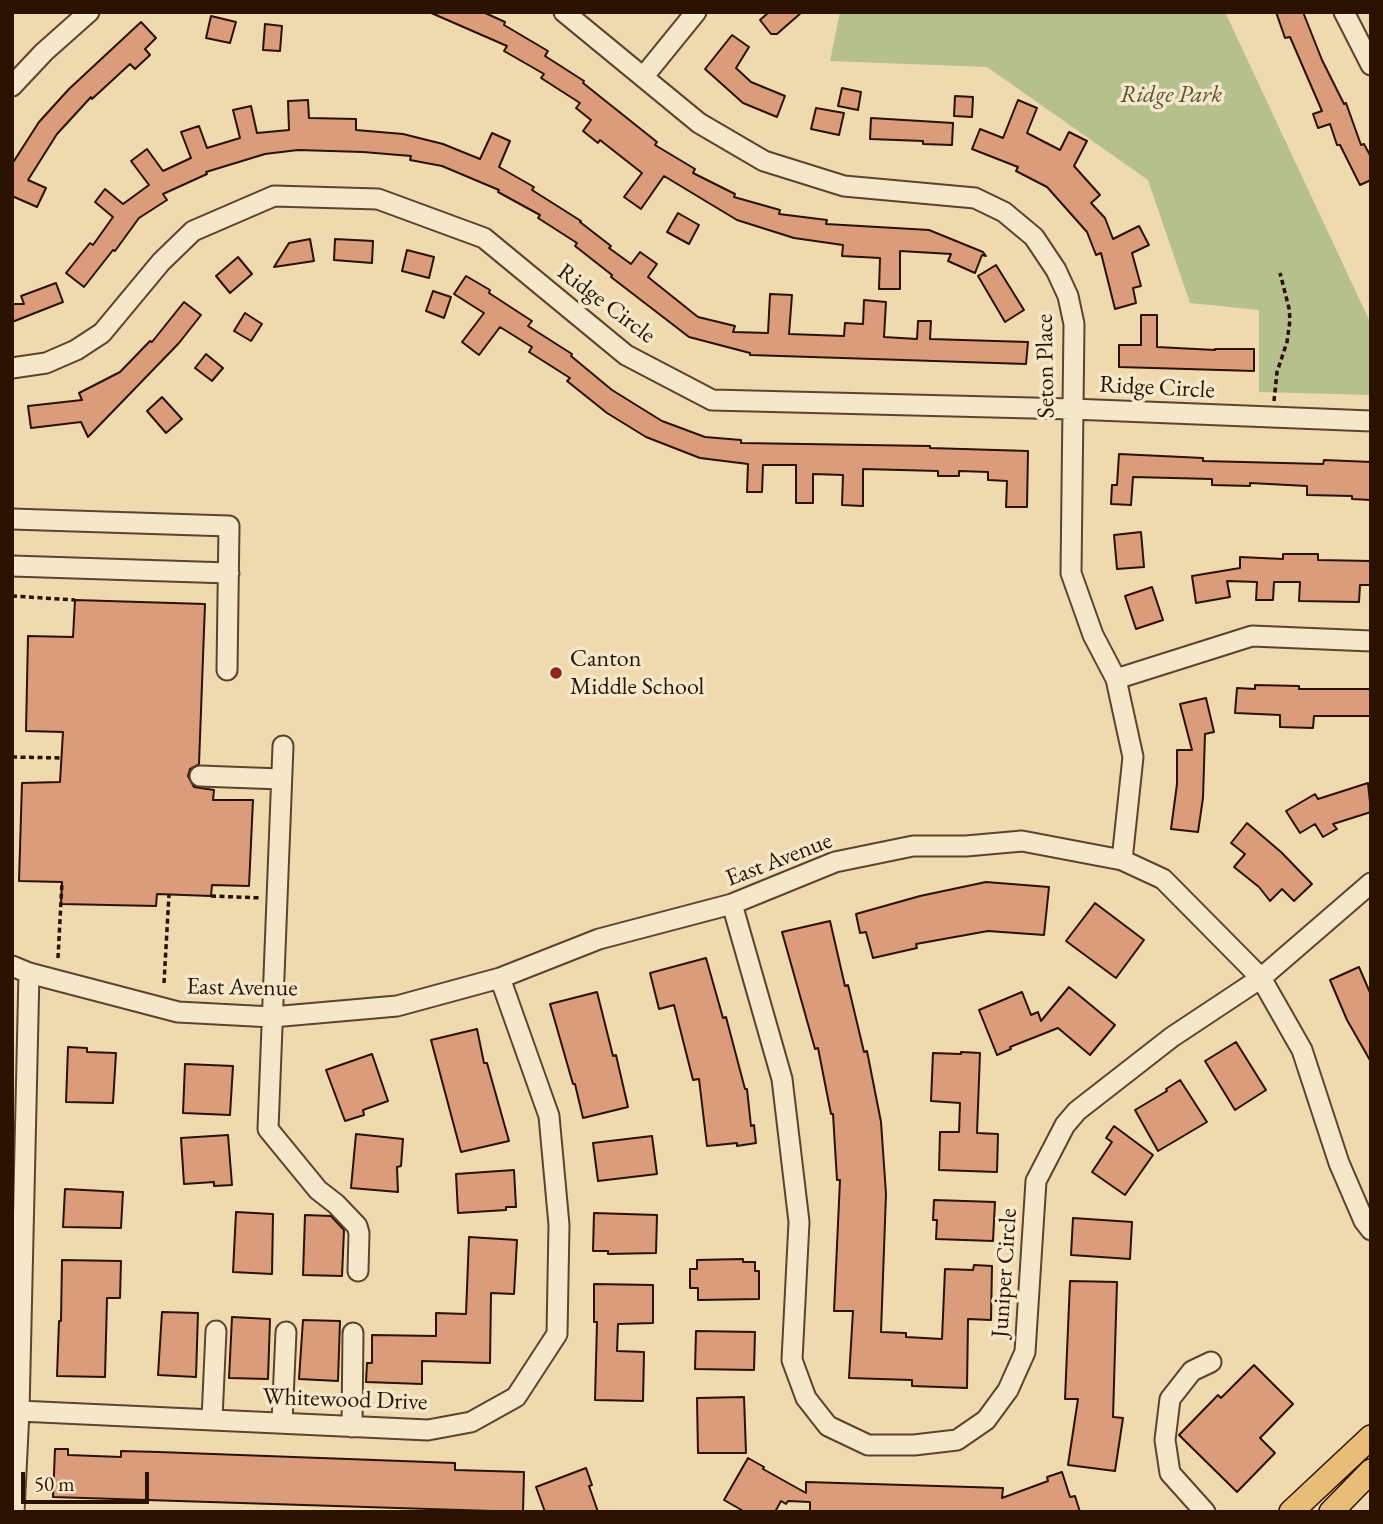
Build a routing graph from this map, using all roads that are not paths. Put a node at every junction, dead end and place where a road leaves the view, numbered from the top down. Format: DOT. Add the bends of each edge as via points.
graph roads {
  1 [pos="89,12"];
  2 [pos="564,12"];
  3 [pos="696,12"];
  4 [pos="1344,12"];
  5 [pos="1371,65"];
  6 [pos="643,76"];
  7 [pos="12,86"];
  8 [pos="12,368"];
  9 [pos="1072,409"];
  10 [pos="1371,421"];
  11 [pos="12,519"];
  12 [pos="12,566"];
  13 [pos="229,573"];
  14 [pos="1371,641"];
  15 [pos="227,670"];
  16 [pos="1116,679"];
  17 [pos="283,746"];
  18 [pos="200,776"];
  19 [pos="281,779"];
  20 [pos="1122,860"];
  21 [pos="1371,883"];
  22 [pos="732,904"];
  23 [pos="20,970"];
  24 [pos="500,978"];
  25 [pos="1261,978"];
  26 [pos="272,1017"];
  27 [pos="1368,1221"];
  28 [pos="358,1270"];
  29 [pos="216,1331"];
  30 [pos="286,1332"];
  31 [pos="354,1333"];
  32 [pos="1211,1362"];
  33 [pos="19,1411"];
  34 [pos="212,1419"];
  35 [pos="282,1422"];
  36 [pos="352,1427"];
  37 [pos="1371,1437"];
  38 [pos="1371,1471"];
  39 [pos="14,1512"];
  40 [pos="1205,1512"];
  41 [pos="1290,1512"];
  42 [pos="1331,1512"];
  1 -- 7 [label="street"];
  2 -- 6 [label="street, Seton Place"];
  3 -- 6 [label="street"];
  4 -- 5 [label="street"];
  6 -- 9 [label="street, Seton Place" via="699,123 764,161 844,186 975,198 1004,212 1034,237 1068,296 1074,324"];
  8 -- 9 [label="street, Ridge Circle" via="46,363 102,333 193,231 274,196 378,199 484,238 626,355 712,400"];
  9 -- 10 [label="street, Ridge Circle"];
  9 -- 16 [label="street, Seton Place" via="1071,573 1093,635"];
  11 -- 13 [label="street" via="229,526"];
  12 -- 13 [label="street"];
  13 -- 15 [label="street"];
  14 -- 16 [label="street" via="1252,636"];
  16 -- 20 [label="street, Seton Place" via="1133,757"];
  17 -- 19 [label="street"];
  18 -- 19 [label="street"];
  19 -- 26 [label="street"];
  20 -- 22 [label="street, East Avenue" via="1022,841 913,846 835,862"];
  20 -- 25 [label="street, East Avenue" via="1163,879"];
  21 -- 25 [label="street, Juniper Circle"];
  22 -- 24 [label="street, East Avenue" via="598,939"];
  22 -- 25 [label="street, Juniper Circle" via="782,1079 799,1222 792,1360 806,1398 828,1426 868,1445 957,1440 986,1420 1008,1390 1025,1352 1036,1181 1065,1125 1172,1037"];
  23 -- 26 [label="street, East Avenue" via="178,1012"];
  23 -- 33 [label="street"];
  24 -- 26 [label="street, East Avenue" via="397,1006"];
  24 -- 36 [label="street, Whitewood Drive" via="549,1116 559,1226 557,1335 516,1397 471,1422 428,1430"];
  25 -- 27 [label="street, East Avenue" via="1302,1050 1339,1163"];
  26 -- 28 [label="street" via="268,1129 318,1190 357,1226"];
  29 -- 34 [label="street"];
  30 -- 35 [label="street"];
  31 -- 36 [label="street"];
  32 -- 40 [label="street" via="1192,1371 1170,1399 1166,1440 1170,1473"];
  33 -- 34 [label="street, Whitewood Drive"];
  33 -- 39 [label="street"];
  34 -- 35 [label="street, Whitewood Drive"];
  35 -- 36 [label="street, Whitewood Drive"];
  37 -- 41 [label="main road"];
  38 -- 42 [label="main road"];
}
